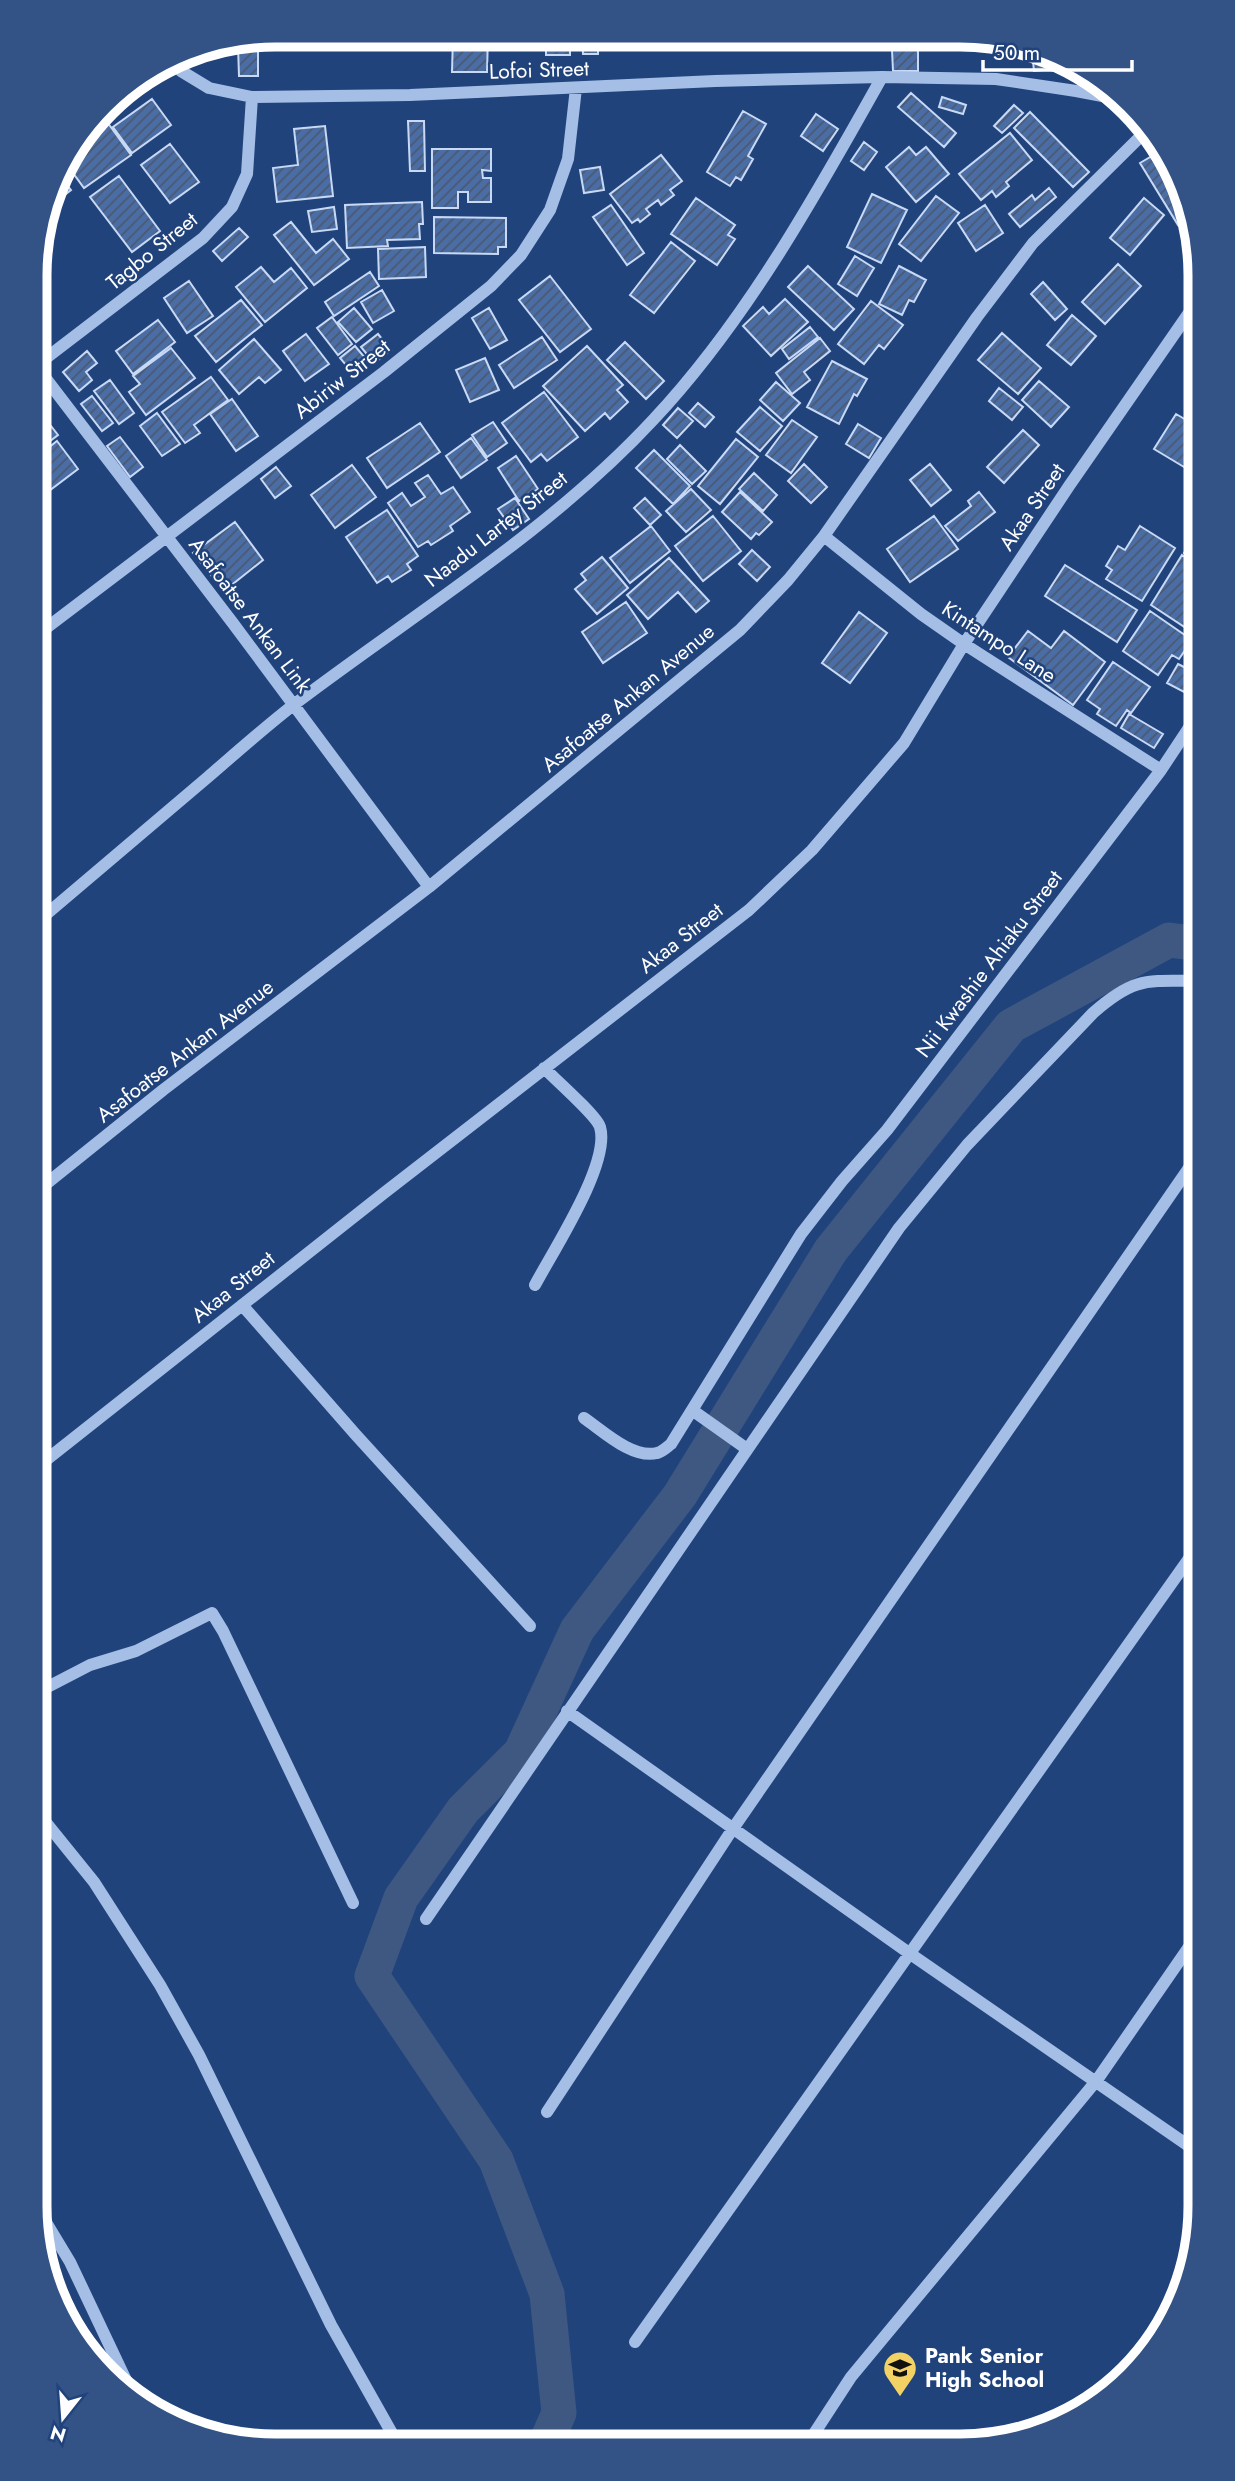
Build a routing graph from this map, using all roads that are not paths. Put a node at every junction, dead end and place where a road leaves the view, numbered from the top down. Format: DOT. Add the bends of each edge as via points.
graph roads {
  1 [pos="179,69"];
  2 [pos="882,77"];
  3 [pos="576,88"];
  4 [pos="1098,95"];
  5 [pos="253,97"];
  6 [pos="1140,137"];
  7 [pos="1188,314"];
  8 [pos="48,358"];
  9 [pos="48,380"];
  10 [pos="824,536"];
  11 [pos="168,538"];
  12 [pos="48,627"];
  13 [pos="964,644"];
  14 [pos="293,705"];
  15 [pos="1188,730"];
  16 [pos="1161,770"];
  17 [pos="429,887"];
  18 [pos="48,913"];
  19 [pos="1188,981"];
  20 [pos="544,1068"];
  21 [pos="1188,1170"];
  22 [pos="48,1183"];
  23 [pos="535,1285"];
  24 [pos="242,1304"];
  25 [pos="692,1409"];
  26 [pos="584,1418"];
  27 [pos="747,1449"];
  28 [pos="47,1459"];
  29 [pos="1187,1561"];
  30 [pos="530,1626"];
  31 [pos="47,1687"];
  32 [pos="567,1712"];
  33 [pos="47,1824"];
  34 [pos="732,1829"];
  35 [pos="353,1903"];
  36 [pos="426,1919"];
  37 [pos="1187,1948"];
  38 [pos="909,1953"];
  39 [pos="1097,2080"];
  40 [pos="547,2112"];
  41 [pos="1187,2144"];
  42 [pos="48,2226"];
  43 [pos="635,2342"];
  44 [pos="124,2376"];
  45 [pos="392,2434"];
  46 [pos="814,2434"];
  1 -- 5 [label="street, Lofoi Street" via="209,88"];
  2 -- 3 [label="street, Lofoi Street"];
  2 -- 4 [label="street, Lofoi Street" via="996,79"];
  2 -- 14 [label="street, Naadu Lartey Street" via="750,296 654,420 529,532"];
  3 -- 5 [label="street, Lofoi Street"];
  3 -- 11 [label="street, Abiriw Street" via="568,159 550,210 521,255 491,286 384,372"];
  5 -- 8 [label="street, Tagbo Street" via="247,174 232,206 203,238"];
  6 -- 10 [label="street, Asafoatse Ankan Avenue" via="1033,243"];
  7 -- 13 [label="street, Akaa Street"];
  9 -- 11 [label="street, Asafoatse Ankan Link"];
  10 -- 13 [label="street, Kintampo Lane"];
  10 -- 17 [label="street, Asafoatse Ankan Avenue" via="740,630"];
  11 -- 12 [label="street, Abiriw Street"];
  11 -- 14 [label="street, Asafoatse Ankan Link"];
  13 -- 16 [label="street, Kintampo Lane"];
  13 -- 20 [label="street, Akaa Street" via="904,743 812,849 749,910"];
  14 -- 17 [label="street, Asafoatse Ankan Link"];
  14 -- 18 [label="street, Naadu Lartey Street"];
  15 -- 16 [label="street, Nii Kwashie Ahiaku Street"];
  16 -- 25 [label="street, Nii Kwashie Ahiaku Street" via="887,1130 801,1234"];
  17 -- 22 [label="street, Asafoatse Ankan Avenue"];
  19 -- 27 [label="street" via="1150,981 1114,994 967,1145 899,1228"];
  20 -- 23 [label="street" via="600,1124 602,1139 592,1179"];
  20 -- 24 [label="street, Akaa Street"];
  21 -- 34 [label="street"];
  24 -- 28 [label="street, Akaa Street"];
  24 -- 30 [label="street"];
  25 -- 26 [label="street, Nii Kwashie Ahiaku Street" via="671,1444 659,1453 642,1454"];
  25 -- 27 [label="street"];
  27 -- 32 [label="street"];
  29 -- 38 [label="street"];
  31 -- 35 [label="street" via="212,1613"];
  32 -- 34 [label="street"];
  32 -- 36 [label="street"];
  33 -- 45 [label="street" via="94,1882 160,1985 331,2325"];
  34 -- 38 [label="street"];
  34 -- 40 [label="street"];
  37 -- 39 [label="street"];
  38 -- 39 [label="street"];
  38 -- 43 [label="street"];
  39 -- 41 [label="street"];
  39 -- 46 [label="street" via="852,2377"];
  42 -- 44 [label="street"];
}
